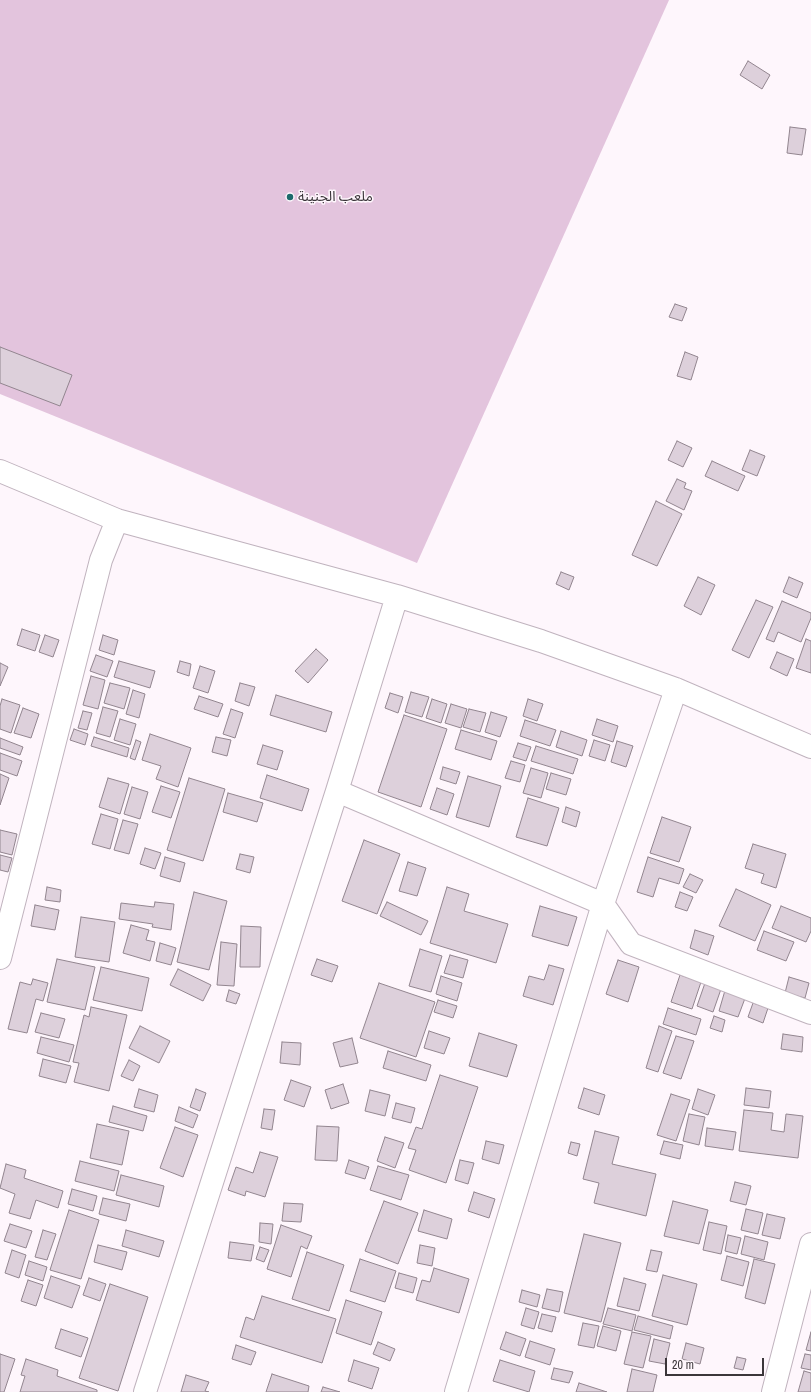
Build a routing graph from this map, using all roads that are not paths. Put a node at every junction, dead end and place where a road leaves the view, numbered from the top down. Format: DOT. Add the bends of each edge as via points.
graph roads {
  1 [pos="0,471"];
  2 [pos="117,520"];
  3 [pos="397,596"];
  4 [pos="676,689"];
  5 [pos="811,747"];
  6 [pos="337,791"];
  7 [pos="603,904"];
  8 [pos="0,958"];
  9 [pos="811,1013"];
  10 [pos="811,1244"];
  11 [pos="145,1392"];
  12 [pos="456,1392"];
  13 [pos="773,1392"];
  1 -- 2 [label="street"];
  2 -- 3 [label="street"];
  2 -- 8 [label="street" via="101,560"];
  3 -- 4 [label="street" via="541,641"];
  3 -- 6 [label="street"];
  4 -- 5 [label="street"];
  4 -- 7 [label="street"];
  6 -- 7 [label="street"];
  6 -- 11 [label="street"];
  7 -- 9 [label="street" via="630,944"];
  7 -- 12 [label="street"];
  10 -- 13 [label="street"];
}
